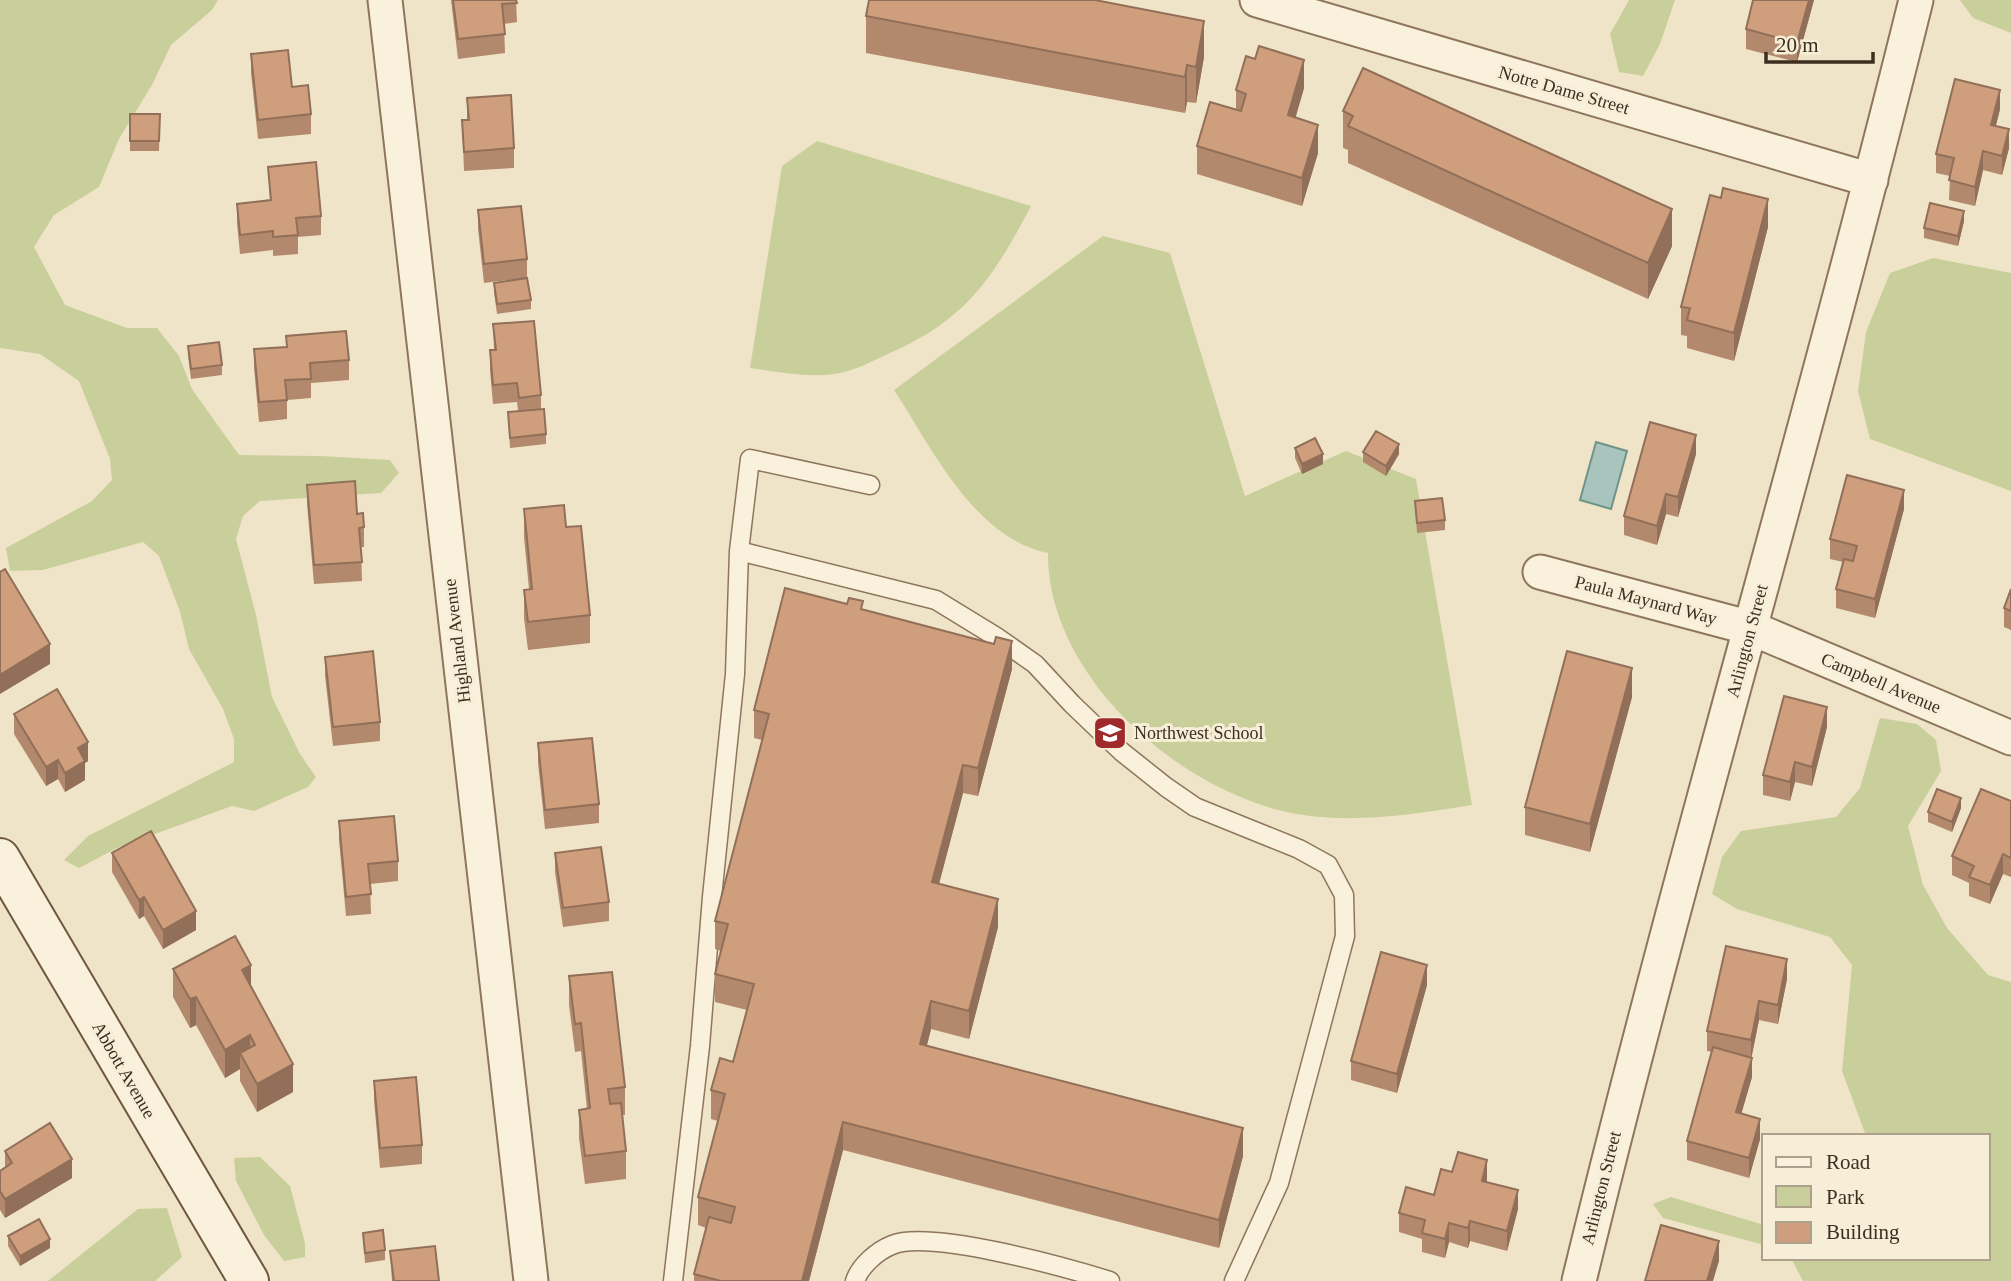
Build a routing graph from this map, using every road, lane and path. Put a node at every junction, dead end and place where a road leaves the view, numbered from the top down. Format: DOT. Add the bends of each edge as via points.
graph roads {
  1 [pos="385,0"];
  2 [pos="1258,0"];
  3 [pos="1916,0"];
  4 [pos="1871,180"];
  5 [pos="870,485"];
  6 [pos="739,551"];
  7 [pos="1541,572"];
  8 [pos="1751,628"];
  9 [pos="2011,737"];
  10 [pos="0,858"];
  11 [pos="249,1281"];
  12 [pos="531,1281"];
  13 [pos="673,1281"];
  14 [pos="855,1281"];
  15 [pos="1110,1281"];
  16 [pos="1234,1281"];
  17 [pos="1578,1281"];
  1 -- 12 [label="street, Highland Avenue"];
  2 -- 4 [label="street, Notre Dame Street"];
  3 -- 4 [label="street, Arlington Street"];
  4 -- 8 [label="street, Arlington Street"];
  5 -- 6 [label="lane" via="750,459"];
  6 -- 13 [label="lane" via="733,701"];
  6 -- 16 [label="lane" via="936,600 1035,664 1122,752 1166,788 1195,807 1328,865 1345,895 1345,936 1279,1183"];
  7 -- 8 [label="street, Paula Maynard Way"];
  8 -- 9 [label="street, Campbell Avenue"];
  8 -- 17 [label="street, Arlington Street"];
  10 -- 11 [label="street, Abbott Avenue"];
  14 -- 15 [label="lane" via="859,1268 893,1244 920,1241 964,1245"];
}
